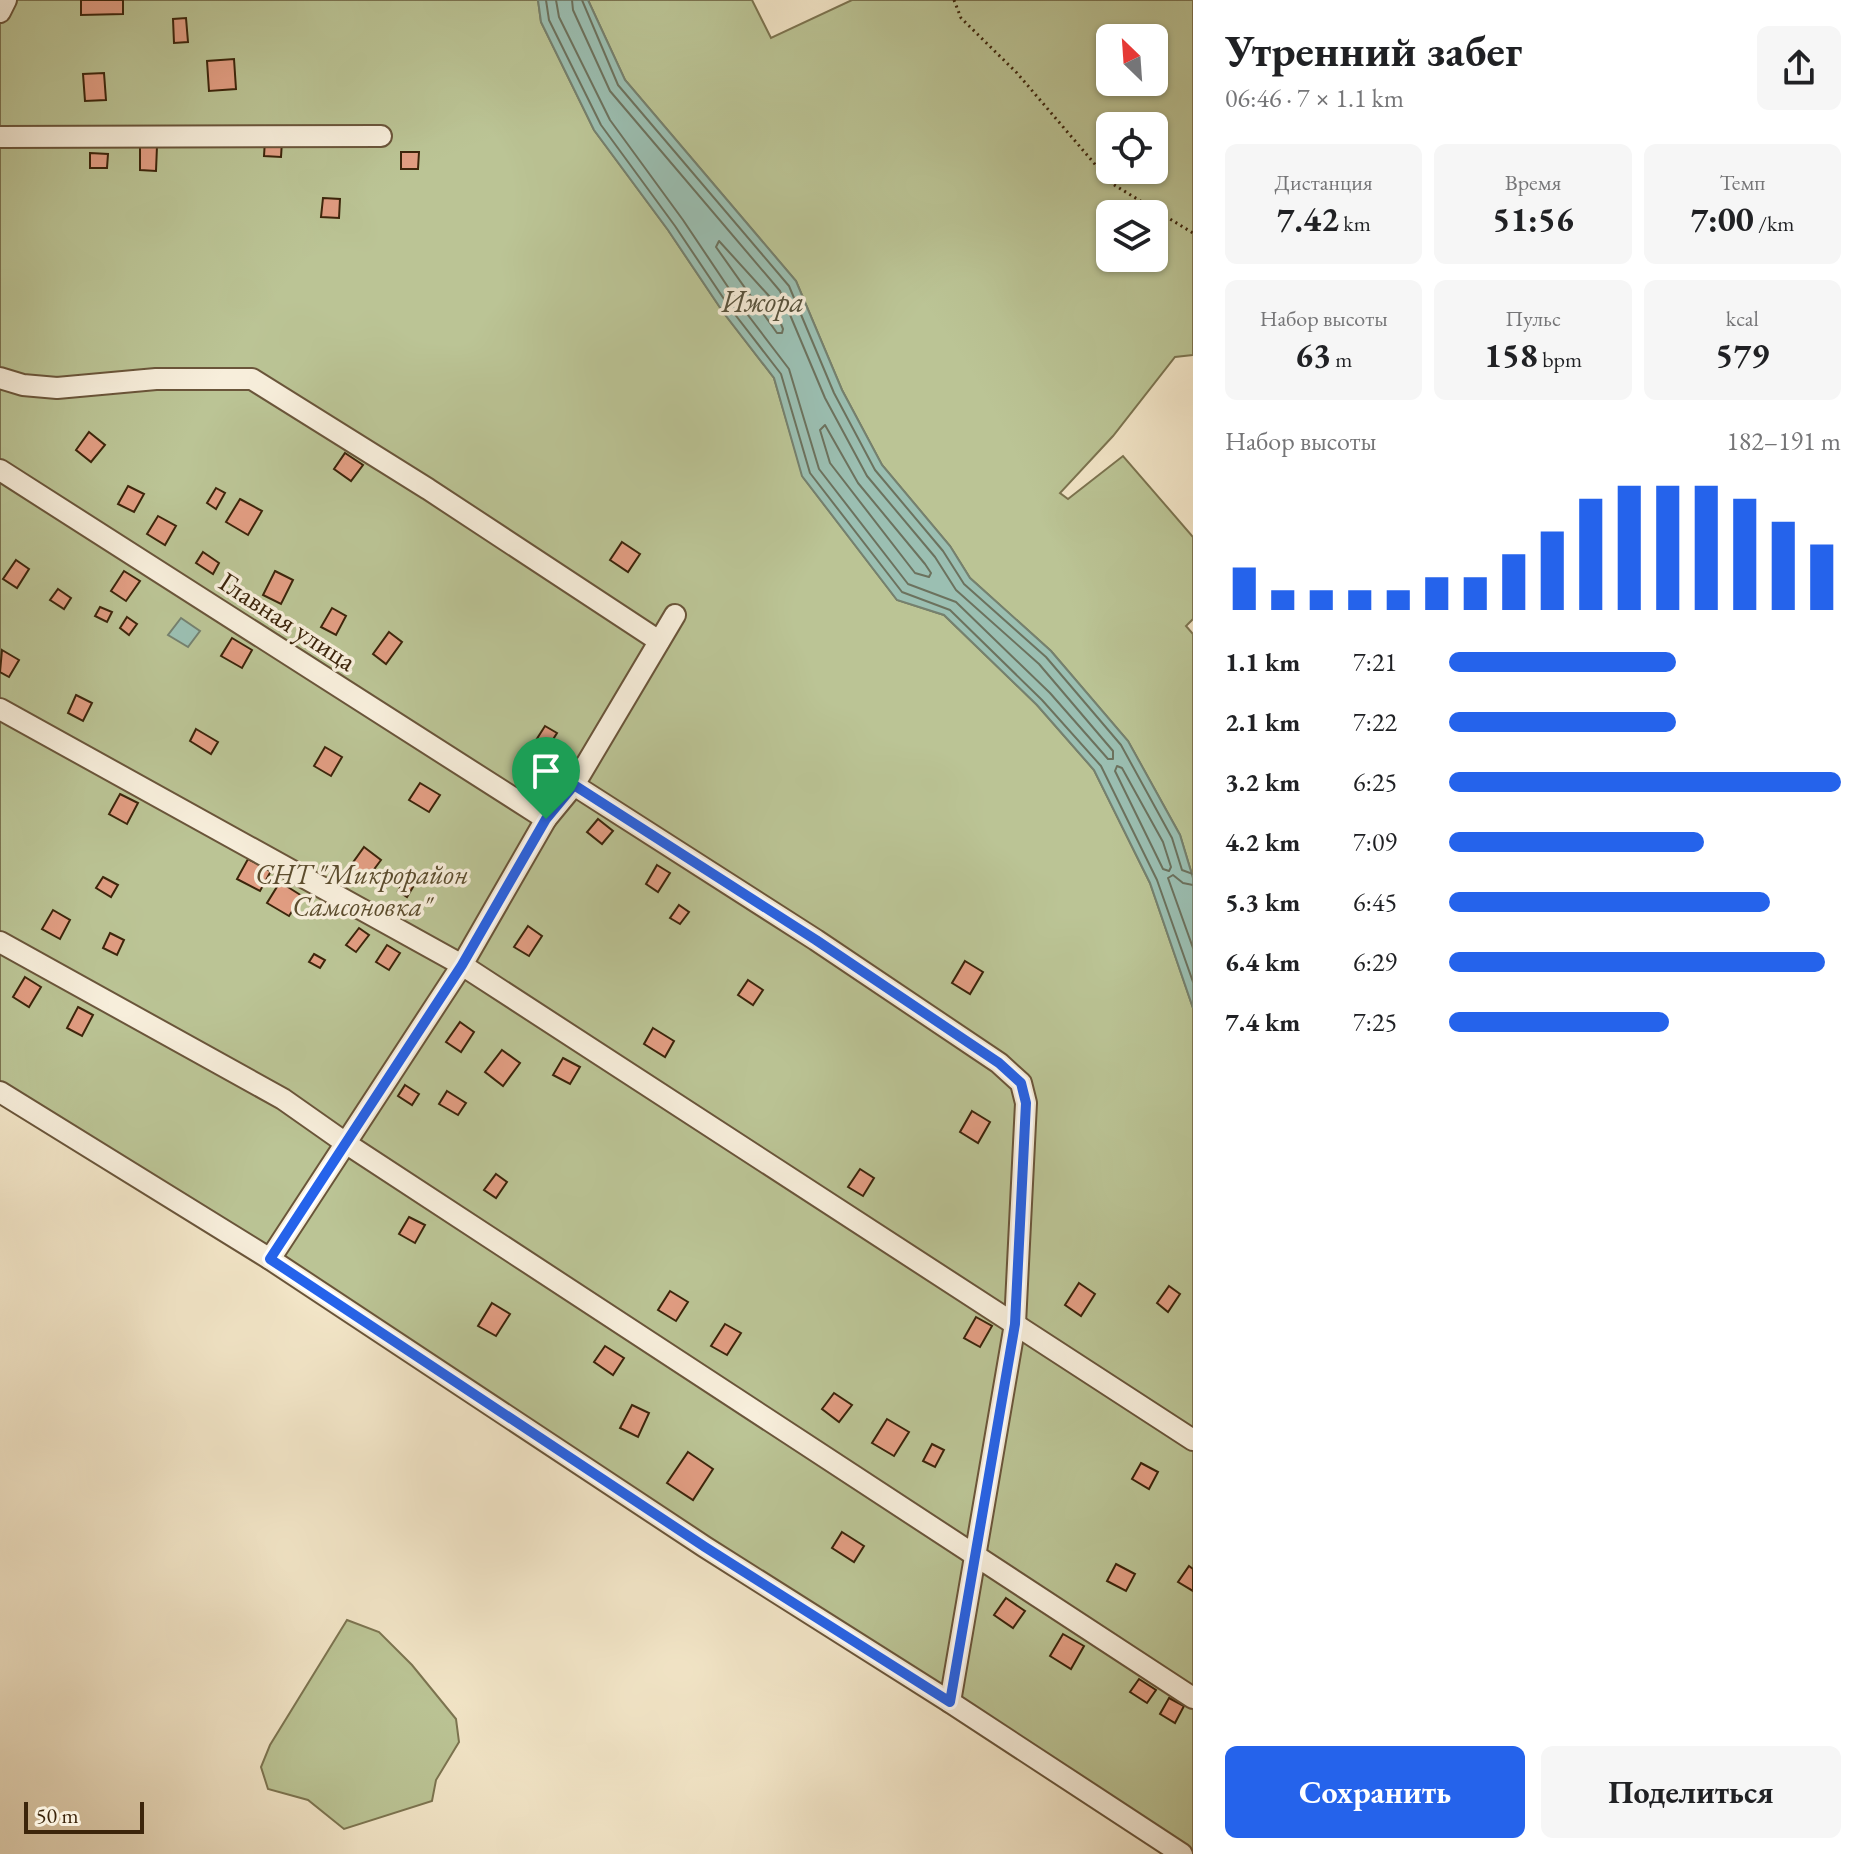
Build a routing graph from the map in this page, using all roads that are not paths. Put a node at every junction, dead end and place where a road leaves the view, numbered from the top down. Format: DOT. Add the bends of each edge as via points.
graph roads {
  1 [pos="6,0"];
  2 [pos="0,12"];
  3 [pos="381,136"];
  4 [pos="0,137"];
  5 [pos="0,378"];
  6 [pos="0,470"];
  7 [pos="675,615"];
  8 [pos="659,641"];
  9 [pos="0,709"];
  10 [pos="574,785"];
  11 [pos="546,819"];
  12 [pos="0,942"];
  13 [pos="462,965"];
  14 [pos="0,1092"];
  15 [pos="347,1144"];
  16 [pos="270,1259"];
  17 [pos="1015,1324"];
  18 [pos="1193,1440"];
  19 [pos="976,1554"];
  20 [pos="1193,1698"];
  21 [pos="950,1702"];
  22 [pos="1182,1854"];
  1 -- 2 [label="street"];
  3 -- 4 [label="street"];
  5 -- 8 [label="street" via="57,388 156,379 252,379"];
  6 -- 11 [label="street, Главная улица"];
  7 -- 8 [label="street"];
  8 -- 10 [label="street"];
  9 -- 13 [label="street"];
  10 -- 11 [label="street"];
  10 -- 17 [label="street" via="816,940 1021,1083 1026,1103"];
  11 -- 13 [label="street"];
  12 -- 15 [label="street" via="283,1099"];
  13 -- 15 [label="street"];
  13 -- 17 [label="street"];
  14 -- 16 [label="street"];
  15 -- 16 [label="street"];
  15 -- 19 [label="street"];
  16 -- 21 [label="street"];
  17 -- 18 [label="street"];
  17 -- 19 [label="street"];
  19 -- 20 [label="street"];
  19 -- 21 [label="street"];
  21 -- 22 [label="street"];
}
